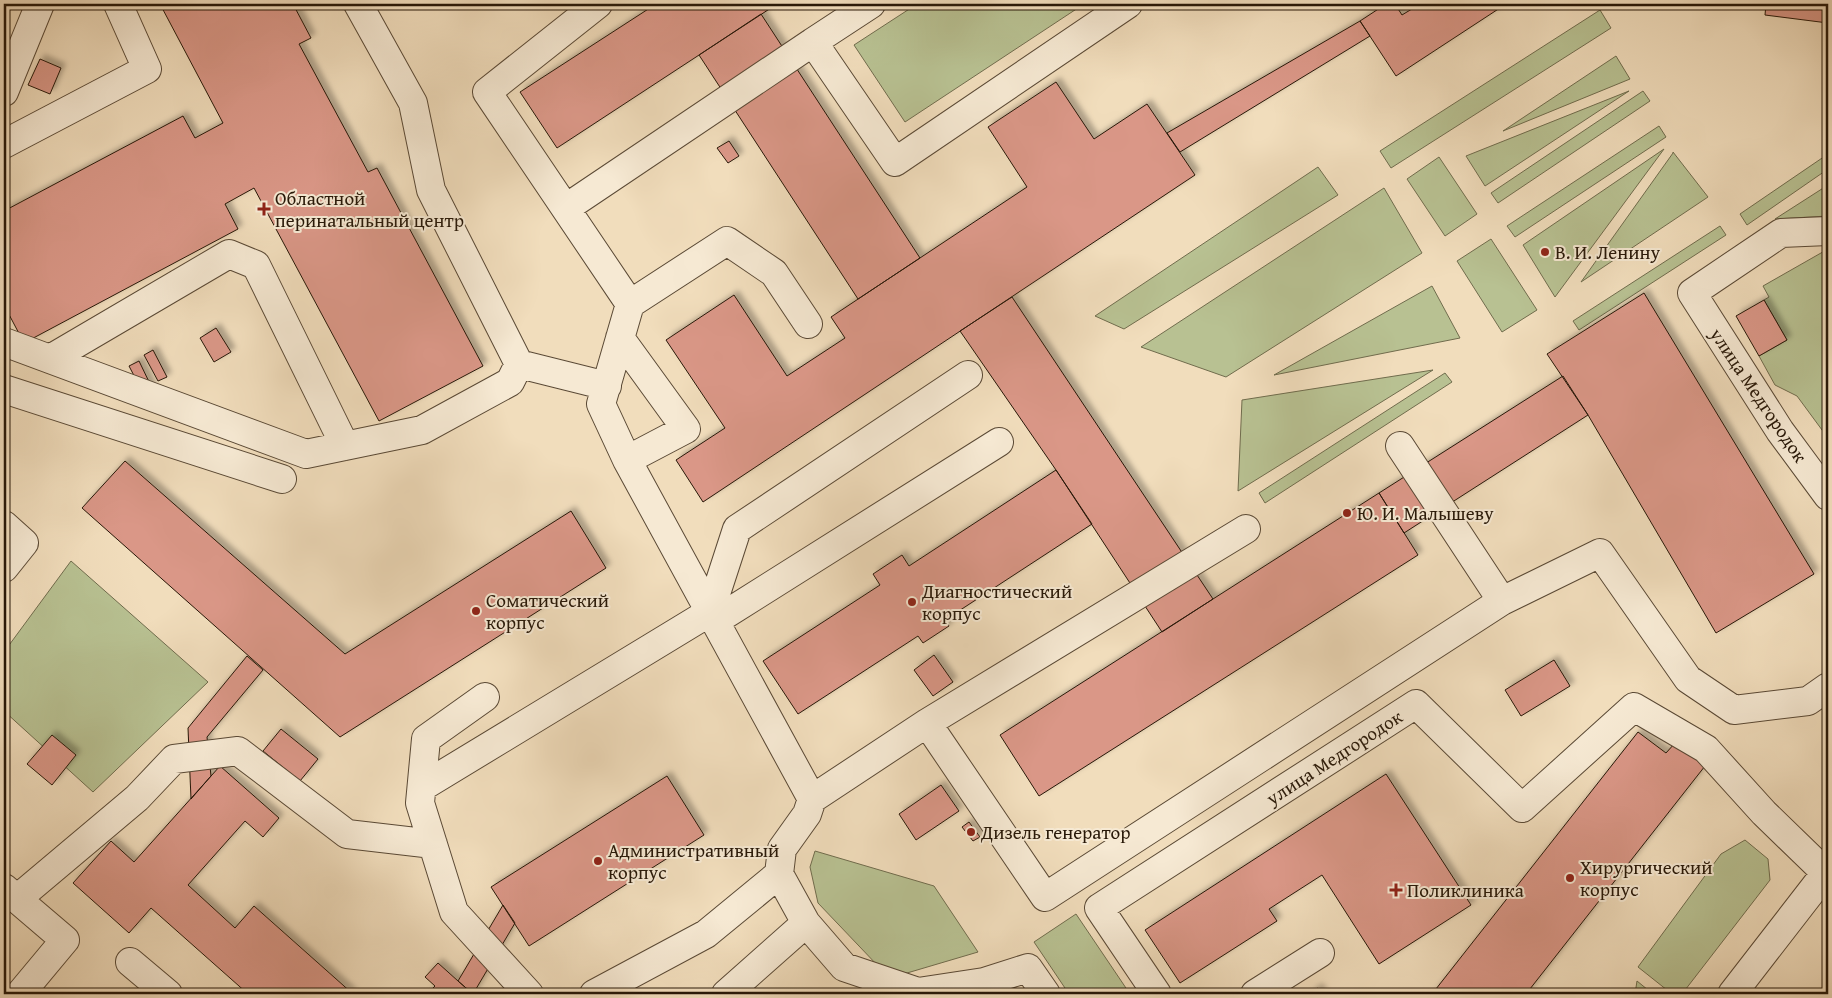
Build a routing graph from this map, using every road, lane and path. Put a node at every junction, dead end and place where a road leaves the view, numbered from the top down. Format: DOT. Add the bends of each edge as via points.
graph roads {
  1 [pos="40,4"];
  2 [pos="118,4"];
  3 [pos="358,4"];
  4 [pos="598,4"];
  5 [pos="871,4"];
  6 [pos="1128,4"];
  7 [pos="813,42"];
  8 [pos="4,92"];
  9 [pos="4,144"];
  10 [pos="566,208"];
  11 [pos="1828,231"];
  12 [pos="630,304"];
  13 [pos="808,324"];
  14 [pos="620,338"];
  15 [pos="4,342"];
  16 [pos="50,359"];
  17 [pos="519,364"];
  18 [pos="968,375"];
  19 [pos="607,386"];
  20 [pos="4,389"];
  21 [pos="999,442"];
  22 [pos="346,446"];
  23 [pos="1400,446"];
  24 [pos="627,460"];
  25 [pos="282,479"];
  26 [pos="1828,496"];
  27 [pos="4,525"];
  28 [pos="1246,529"];
  29 [pos="4,568"];
  30 [pos="1502,601"];
  31 [pos="712,616"];
  32 [pos="1828,687"];
  33 [pos="485,697"];
  34 [pos="927,723"];
  35 [pos="422,787"];
  36 [pos="812,799"];
  37 [pos="433,844"];
  38 [pos="1827,873"];
  39 [pos="779,874"];
  40 [pos="10,894"];
  41 [pos="806,923"];
  42 [pos="1320,952"];
  43 [pos="130,962"];
  44 [pos="917,993"];
  45 [pos="20,994"];
  46 [pos="168,994"];
  47 [pos="529,994"];
  48 [pos="594,994"];
  49 [pos="726,994"];
  50 [pos="1046,994"];
  51 [pos="1158,994"];
  52 [pos="1255,994"];
  53 [pos="1732,994"];
  1 -- 8 [label="lane"];
  2 -- 9 [label="lane" via="147,69"];
  3 -- 17 [label="lane" via="413,103 431,190"];
  4 -- 10 [label="lane" via="487,92"];
  5 -- 7 [label="lane"];
  6 -- 7 [label="lane" via="895,162"];
  7 -- 10 [label="lane"];
  10 -- 12 [label="lane"];
  11 -- 26 [label="lane, улица Медгородок" via="1781,233 1692,293 1780,431"];
  12 -- 13 [label="lane" via="727,241 774,273"];
  12 -- 14 [label="lane"];
  14 -- 19 [label="lane"];
  14 -- 24 [label="lane" via="686,429"];
  15 -- 16 [label="lane"];
  16 -- 22 [label="lane" via="306,454"];
  16 -- 22 [label="lane" via="229,254 256,265"];
  17 -- 19 [label="lane"];
  17 -- 22 [label="lane" via="510,382 422,430"];
  18 -- 31 [label="lane" via="737,529"];
  19 -- 24 [label="lane" via="601,404"];
  20 -- 25 [label="lane"];
  21 -- 31 [label="lane"];
  23 -- 30 [label="lane"];
  24 -- 31 [label="lane"];
  27 -- 29 [label="lane" via="24,543"];
  28 -- 34 [label="lane"];
  30 -- 32 [label="lane" via="1600,552 1688,679 1734,710 1808,701"];
  30 -- 34 [label="lane" via="1045,897"];
  31 -- 35 [label="lane"];
  31 -- 36 [label="lane"];
  33 -- 35 [label="lane" via="426,739"];
  34 -- 36 [label="lane"];
  35 -- 37 [label="lane" via="420,803"];
  36 -- 39 [label="lane" via="807,814 782,849"];
  37 -- 40 [label="lane" via="347,834 238,751 174,759 137,798"];
  37 -- 47 [label="lane" via="454,912"];
  38 -- 51 [label="lane, улица Медгородок" via="1764,813 1706,749 1634,707 1522,808 1416,704 1099,908"];
  38 -- 53 [label="lane, улица Медгородок"];
  39 -- 41 [label="lane"];
  39 -- 48 [label="lane" via="706,934"];
  40 -- 45 [label="lane" via="65,940"];
  41 -- 44 [label="lane" via="844,967"];
  41 -- 49 [label="lane"];
  42 -- 52 [label="lane"];
  43 -- 46 [label="lane"];
  44 -- 50 [label="lane" via="984,982 1028,968"];
}
